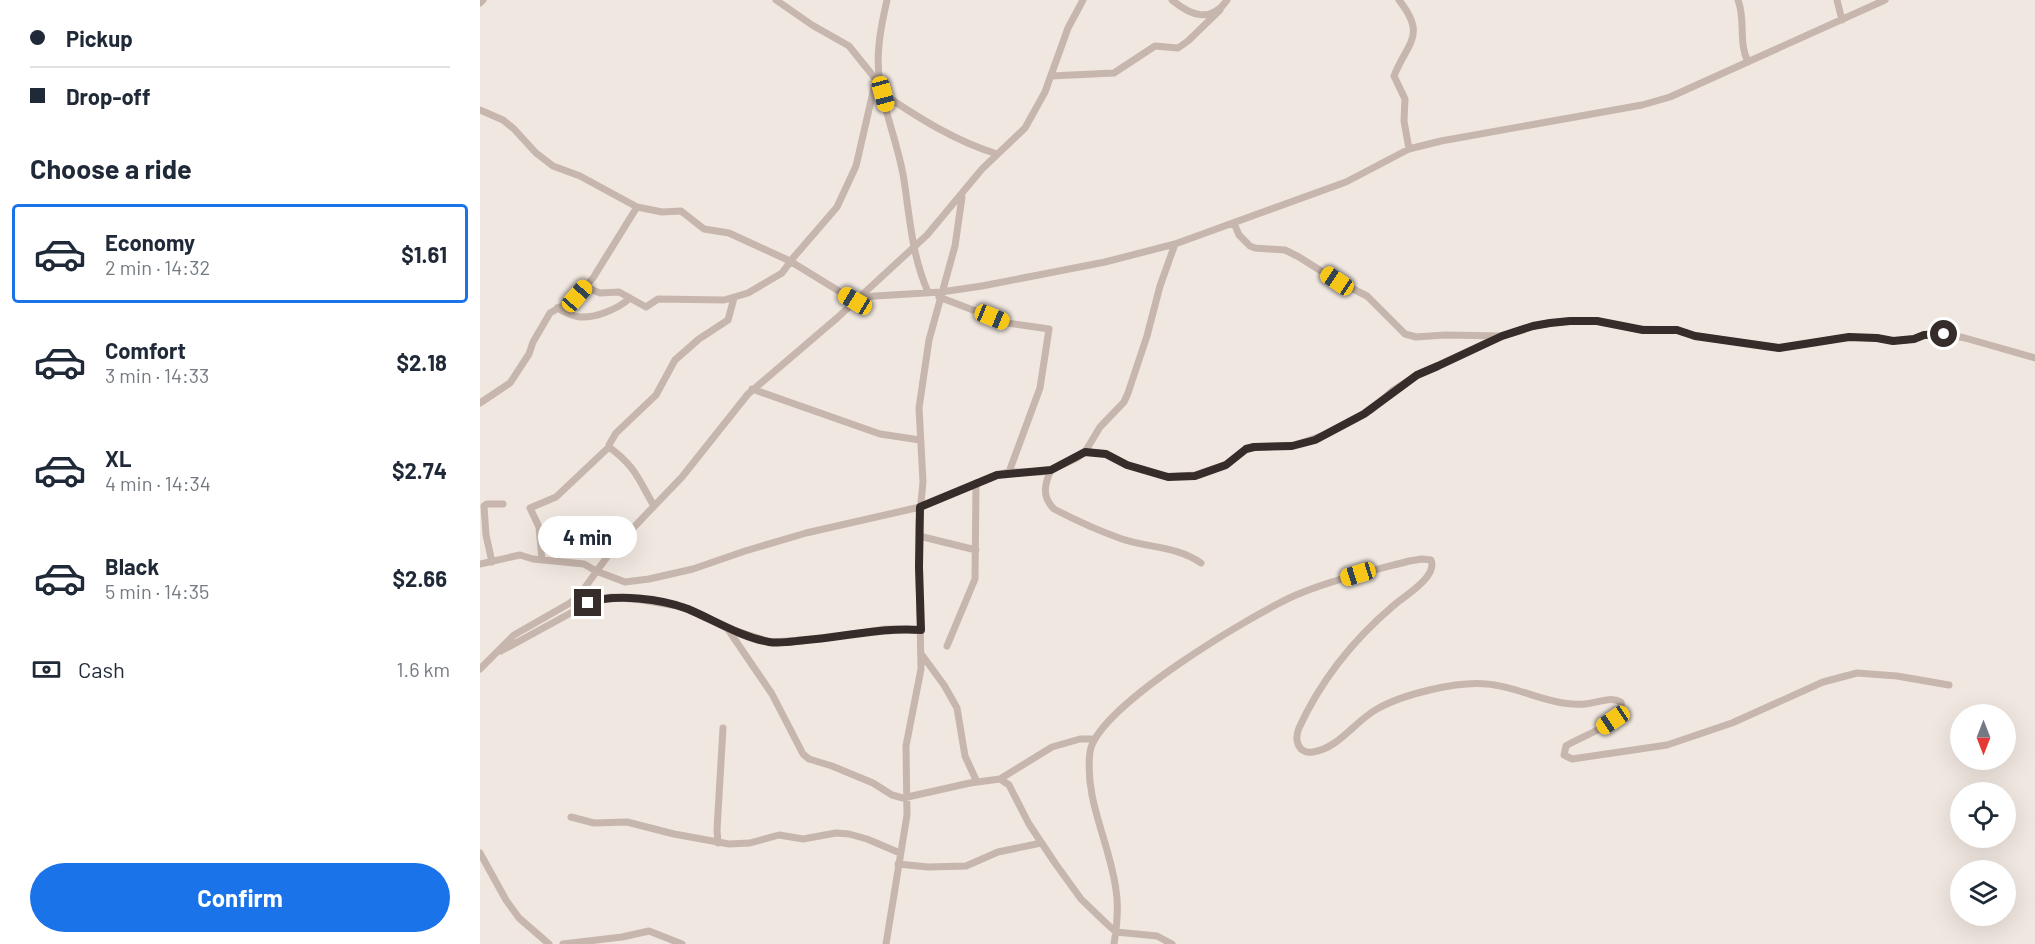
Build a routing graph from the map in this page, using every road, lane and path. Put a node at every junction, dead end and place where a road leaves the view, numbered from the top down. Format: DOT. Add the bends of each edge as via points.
graph roads {
  1 [pos="776,0"];
  2 [pos="887,0"];
  3 [pos="1083,0"];
  4 [pos="1172,0"];
  5 [pos="1227,0"];
  6 [pos="1399,0"];
  7 [pos="1738,0"];
  8 [pos="1837,0"];
  9 [pos="1885,0"];
  10 [pos="1220,10"];
  11 [pos="1842,20"];
  12 [pos="1748,62"];
  13 [pos="1051,76"];
  14 [pos="878,82"];
  15 [pos="883,94"];
  16 [pos="480,110"];
  17 [pos="1409,149"];
  18 [pos="997,154"];
  19 [pos="963,193"];
  20 [pos="637,207"];
  21 [pos="1233,224"];
  22 [pos="1175,244"];
  23 [pos="914,248"];
  24 [pos="790,261"];
  25 [pos="585,286"];
  26 [pos="928,292"];
  27 [pos="940,294"];
  28 [pos="630,298"];
  29 [pos="734,298"];
  30 [pos="857,299"];
  31 [pos="557,308"];
  32 [pos="1502,336"];
  33 [pos="2035,358"];
  34 [pos="752,389"];
  35 [pos="480,403"];
  36 [pos="920,440"];
  37 [pos="609,447"];
  38 [pos="1085,452"];
  39 [pos="1051,470"];
  40 [pos="1009,472"];
  41 [pos="976,483"];
  42 [pos="503,504"];
  43 [pos="654,507"];
  44 [pos="920,507"];
  45 [pos="919,536"];
  46 [pos="976,550"];
  47 [pos="542,560"];
  48 [pos="492,562"];
  49 [pos="1201,563"];
  50 [pos="480,564"];
  51 [pos="596,571"];
  52 [pos="727,628"];
  53 [pos="921,630"];
  54 [pos="947,646"];
  55 [pos="494,655"];
  56 [pos="922,655"];
  57 [pos="483,662"];
  58 [pos="480,669"];
  59 [pos="1949,685"];
  60 [pos="723,728"];
  61 [pos="1093,739"];
  62 [pos="1000,779"];
  63 [pos="977,782"];
  64 [pos="908,798"];
  65 [pos="571,817"];
  66 [pos="718,843"];
  67 [pos="1041,843"];
  68 [pos="480,853"];
  69 [pos="900,853"];
  70 [pos="898,864"];
  71 [pos="1116,932"];
  72 [pos="671,942"];
  73 [pos="549,944"];
  74 [pos="563,944"];
  75 [pos="682,944"];
  76 [pos="885,944"];
  77 [pos="1114,944"];
  78 [pos="1172,944"];
  1 -- 14 [label="street" via="849,46"];
  2 -- 14 [label="street"];
  3 -- 13 [label="street"];
  4 -- 10 [label="street" via="1198,15"];
  5 -- 10 [label="street"];
  6 -- 17 [label="street" via="1413,20 1414,29 1394,76 1405,99"];
  7 -- 12 [label="street"];
  8 -- 11 [label="street"];
  9 -- 11 [label="street"];
  10 -- 13 [label="street" via="1178,48 1155,46 1114,73"];
  11 -- 12 [label="street"];
  12 -- 17 [label="street" via="1670,97 1642,105"];
  13 -- 18 [label="street" via="1028,124"];
  14 -- 15 [label="street"];
  14 -- 24 [label="street" via="856,164 837,207"];
  15 -- 18 [label="street" via="947,134"];
  15 -- 23 [label="street" via="902,170"];
  16 -- 20 [label="street" via="503,120 550,164"];
  17 -- 21 [label="street" via="1346,182"];
  18 -- 19 [label="street"];
  19 -- 23 [label="street"];
  19 -- 27 [label="street"];
  20 -- 24 [label="street" via="681,211 704,229 732,234"];
  20 -- 25 [label="street"];
  21 -- 22 [label="street"];
  21 -- 32 [label="street" via="1251,246 1291,253 1363,293 1405,334"];
  22 -- 27 [label="street" via="1105,262"];
  22 -- 38 [label="street" via="1128,393"];
  23 -- 26 [label="street"];
  23 -- 30 [label="street"];
  24 -- 29 [label="street" via="769,282"];
  24 -- 30 [label="street"];
  25 -- 28 [label="street"];
  25 -- 31 [label="street" via="574,299"];
  26 -- 27 [label="street"];
  26 -- 30 [label="street"];
  27 -- 36 [label="street" via="922,383"];
  27 -- 40 [label="street" via="1007,323 1049,329 1040,388"];
  28 -- 29 [label="street" via="646,307 658,299"];
  28 -- 31 [label="street" via="617,308 586,317"];
  29 -- 37 [label="street" via="728,320 675,360 656,395 616,433"];
  30 -- 34 [label="street"];
  31 -- 35 [label="street" via="550,313 510,383"];
  32 -- 33 [label="street" via="1533,326 1570,321 1677,330 1779,348 1849,337 1893,341 1944,334"];
  32 -- 38 [label="street" via="1417,375 1371,410 1321,437 1292,446 1246,449 1226,465 1195,476 1168,477 1127,465 1106,454"];
  34 -- 36 [label="street" via="880,434"];
  34 -- 43 [label="street"];
  36 -- 44 [label="street"];
  37 -- 43 [label="street" via="627,461"];
  37 -- 47 [label="street" via="556,497 530,508 539,526"];
  38 -- 39 [label="street"];
  39 -- 40 [label="street"];
  39 -- 49 [label="street" via="1044,488 1053,509 1122,539 1176,550"];
  40 -- 41 [label="street"];
  41 -- 44 [label="street"];
  41 -- 46 [label="street"];
  42 -- 48 [label="street" via="484,507"];
  43 -- 51 [label="street"];
  44 -- 45 [label="street"];
  44 -- 51 [label="street" via="806,533 660,577 625,582"];
  45 -- 46 [label="street"];
  45 -- 53 [label="street"];
  46 -- 54 [label="street" via="974,583"];
  47 -- 48 [label="street" via="520,555"];
  47 -- 51 [label="street" via="582,563"];
  48 -- 50 [label="street"];
  51 -- 55 [label="street" via="576,598 514,635"];
  52 -- 53 [label="street" via="779,642 886,628"];
  52 -- 55 [label="street" via="670,604 610,597 588,603"];
  52 -- 64 [label="street" via="772,694 803,754 892,795"];
  53 -- 56 [label="street"];
  55 -- 57 [label="street"];
  56 -- 63 [label="street" via="957,708 965,756"];
  56 -- 64 [label="street" via="906,746"];
  57 -- 58 [label="street"];
  59 -- 61 [label="street" via="1857,673 1823,682 1732,723 1667,745 1572,759 1564,754 1566,746 1613,720 1620,713 1621,702 1615,699 1582,705 1503,687 1470,684 1401,699 1377,709 1334,744 1305,752 1297,742 1298,731 1311,704 1345,652 1431,573 1431,560 1422,558 1318,586 1273,606 1146,688 1114,714"];
  60 -- 66 [label="street"];
  61 -- 62 [label="street" via="1052,747"];
  61 -- 71 [label="street" via="1089,770 1116,889"];
  62 -- 63 [label="street"];
  62 -- 67 [label="street" via="1009,785"];
  63 -- 64 [label="street"];
  64 -- 69 [label="street"];
  65 -- 66 [label="street" via="594,823 627,822"];
  66 -- 69 [label="street" via="843,833"];
  67 -- 70 [label="street" via="998,852 966,866"];
  67 -- 71 [label="street" via="1082,898"];
  68 -- 73 [label="street" via="519,918"];
  69 -- 70 [label="street"];
  70 -- 76 [label="street"];
  71 -- 77 [label="street"];
  71 -- 78 [label="street" via="1157,936"];
  72 -- 74 [label="street" via="649,931"];
  72 -- 75 [label="street"];
}
